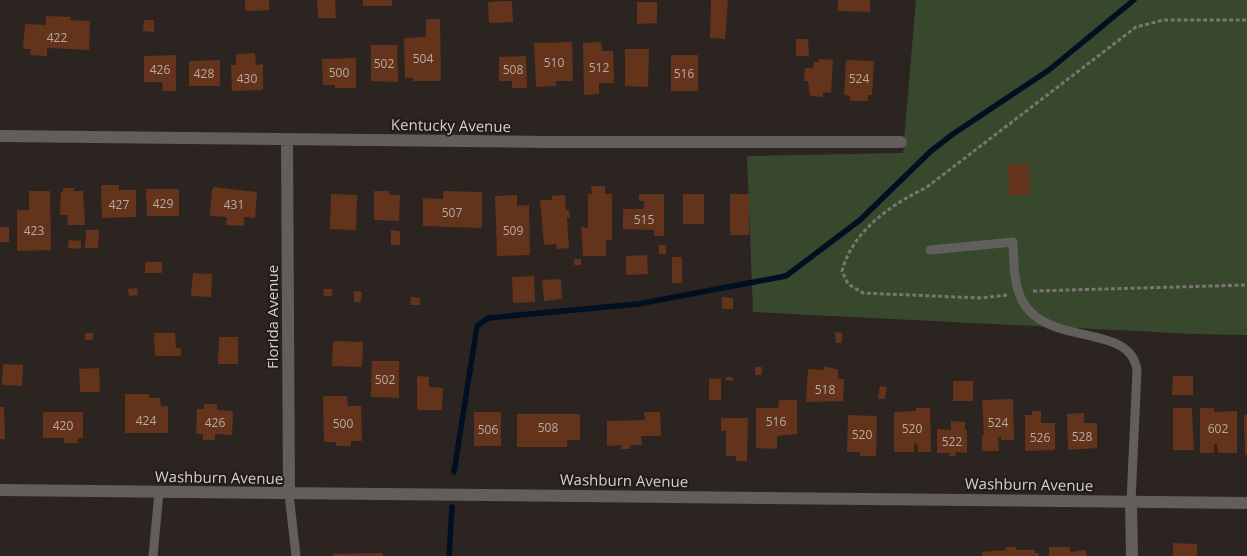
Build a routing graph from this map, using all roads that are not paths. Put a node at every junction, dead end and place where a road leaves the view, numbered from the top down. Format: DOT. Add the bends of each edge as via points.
graph roads {
  1 [pos="0,136"];
  2 [pos="287,140"];
  3 [pos="901,142"];
  4 [pos="930,250"];
  5 [pos="0,490"];
  6 [pos="159,492"];
  7 [pos="289,494"];
  8 [pos="1131,501"];
  9 [pos="1247,503"];
  10 [pos="153,556"];
  11 [pos="296,556"];
  12 [pos="1132,556"];
  1 -- 2 [label="street, Kentucky Avenue"];
  2 -- 3 [label="street, Kentucky Avenue"];
  2 -- 7 [label="street, Florida Avenue"];
  4 -- 8 [label="lane" via="1012,242 1015,279 1020,293 1024,303 1042,321 1074,334 1111,340 1128,350 1136,362"];
  5 -- 6 [label="street, Washburn Avenue"];
  6 -- 7 [label="street, Washburn Avenue"];
  6 -- 10 [label="lane"];
  7 -- 8 [label="street, Washburn Avenue"];
  7 -- 11 [label="lane"];
  8 -- 9 [label="street, Washburn Avenue"];
  8 -- 12 [label="street"];
}
